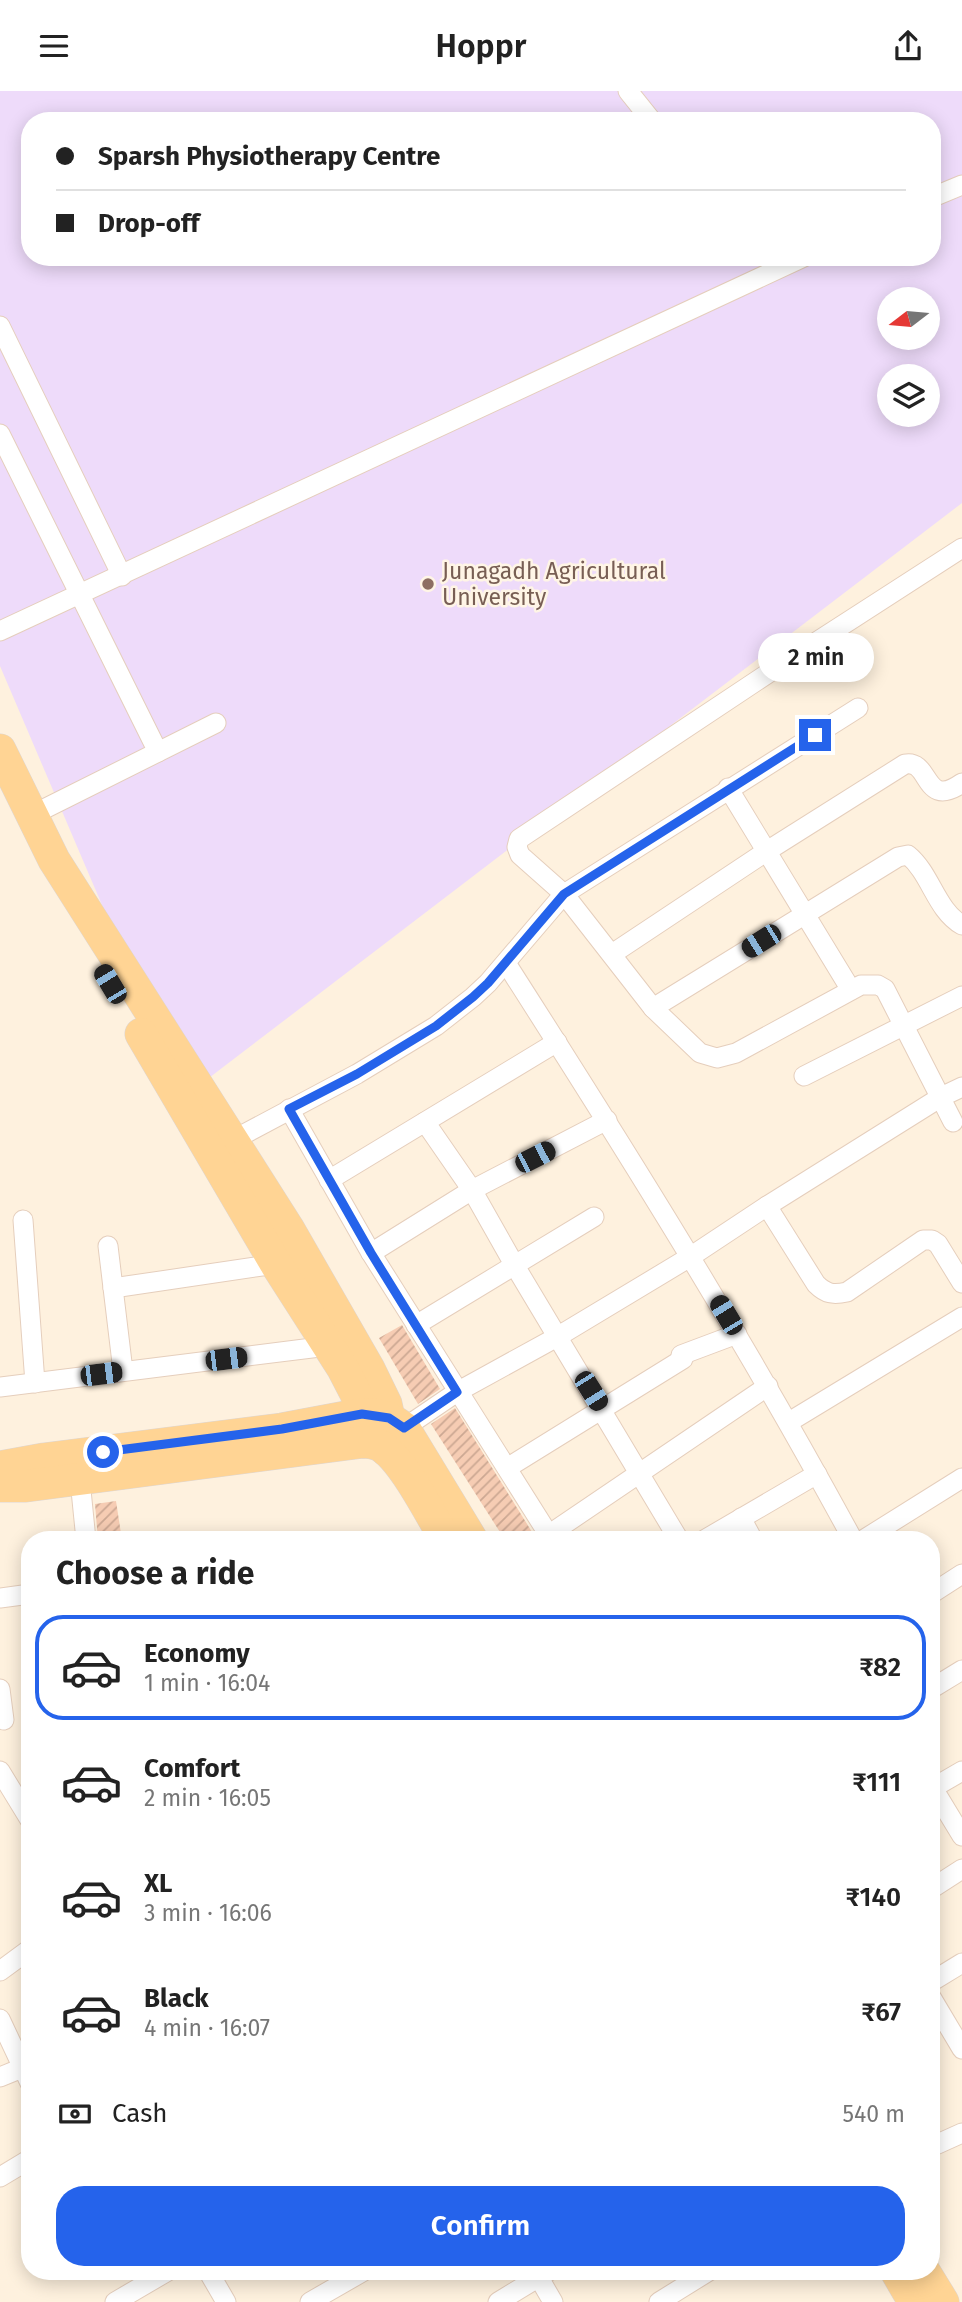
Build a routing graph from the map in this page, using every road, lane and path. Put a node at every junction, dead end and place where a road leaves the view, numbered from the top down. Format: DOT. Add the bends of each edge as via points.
graph roads {
  1 [pos="628,91"];
  2 [pos="645,112"];
  3 [pos="962,185"];
  4 [pos="941,194"];
  5 [pos="765,266"];
  6 [pos="785,266"];
  7 [pos="771,273"];
  8 [pos="0,326"];
  9 [pos="0,433"];
  10 [pos="962,548"];
  11 [pos="122,576"];
  12 [pos="80,595"];
  13 [pos="0,631"];
  14 [pos="858,709"];
  15 [pos="216,723"];
  16 [pos="0,750"];
  17 [pos="158,752"];
  18 [pos="962,783"];
  19 [pos="729,788"];
  20 [pos="0,790"];
  21 [pos="32,815"];
  22 [pos="767,851"];
  23 [pos="555,904"];
  24 [pos="804,914"];
  25 [pos="962,925"];
  26 [pos="612,954"];
  27 [pos="506,963"];
  28 [pos="851,990"];
  29 [pos="962,996"];
  30 [pos="653,1008"];
  31 [pos="904,1025"];
  32 [pos="557,1042"];
  33 [pos="804,1076"];
  34 [pos="962,1087"];
  35 [pos="941,1097"];
  36 [pos="289,1109"];
  37 [pos="607,1120"];
  38 [pos="425,1122"];
  39 [pos="953,1122"];
  40 [pos="233,1140"];
  41 [pos="329,1180"];
  42 [pos="472,1190"];
  43 [pos="766,1206"];
  44 [pos="594,1217"];
  45 [pos="23,1220"];
  46 [pos="108,1246"];
  47 [pos="371,1253"];
  48 [pos="690,1257"];
  49 [pos="276,1263"];
  50 [pos="515,1266"];
  51 [pos="959,1271"];
  52 [pos="113,1288"];
  53 [pos="962,1317"];
  54 [pos="416,1325"];
  55 [pos="737,1334"];
  56 [pos="557,1337"];
  57 [pos="328,1346"];
  58 [pos="123,1371"];
  59 [pos="35,1383"];
  60 [pos="768,1386"];
  61 [pos="0,1387"];
  62 [pos="457,1392"];
  63 [pos="602,1409"];
  64 [pos="789,1422"];
  65 [pos="381,1430"];
  66 [pos="0,1467"];
  67 [pos="79,1467"];
  68 [pos="506,1468"];
  69 [pos="640,1474"];
  70 [pos="817,1474"];
  71 [pos="962,1478"];
  72 [pos="0,1486"];
  73 [pos="741,1518"];
  74 [pos="85,1531"];
  75 [pos="441,1531"];
  76 [pos="465,1531"];
  77 [pos="544,1531"];
  78 [pos="558,1531"];
  79 [pos="674,1531"];
  80 [pos="719,1531"];
  81 [pos="748,1531"];
  82 [pos="848,1531"];
  83 [pos="877,1531"];
  84 [pos="962,1574"];
  85 [pos="940,1588"];
  86 [pos="21,1595"];
  87 [pos="0,1598"];
  88 [pos="962,1670"];
  89 [pos="940,1683"];
  90 [pos="0,1689"];
  91 [pos="4,1720"];
  92 [pos="0,1771"];
  93 [pos="962,1771"];
  94 [pos="940,1783"];
  95 [pos="940,1800"];
  96 [pos="21,1805"];
  97 [pos="962,1836"];
  98 [pos="962,1869"];
  99 [pos="940,1883"];
  100 [pos="21,1956"];
  101 [pos="962,1963"];
  102 [pos="0,1971"];
  103 [pos="940,1976"];
  104 [pos="940,2012"];
  105 [pos="0,2019"];
  106 [pos="962,2049"];
  107 [pos="21,2065"];
  108 [pos="21,2076"];
  109 [pos="0,2077"];
  110 [pos="962,2133"];
  111 [pos="940,2143"];
  112 [pos="21,2164"];
  113 [pos="0,2177"];
  114 [pos="153,2280"];
  115 [pos="213,2280"];
  116 [pos="348,2280"];
  117 [pos="532,2280"];
  118 [pos="544,2280"];
  119 [pos="694,2280"];
  120 [pos="901,2280"];
  121 [pos="930,2280"];
  122 [pos="115,2302"];
  123 [pos="226,2302"];
  124 [pos="310,2302"];
  125 [pos="498,2302"];
  126 [pos="553,2302"];
  127 [pos="659,2302"];
  128 [pos="914,2302"];
  129 [pos="943,2302"];
  1 -- 2 [label="street"];
  3 -- 4 [label="street"];
  5 -- 7 [label="street"];
  6 -- 7 [label="street"];
  7 -- 11 [label="street"];
  8 -- 11 [label="street"];
  9 -- 12 [label="street"];
  10 -- 23 [label="street" via="519,839 520,855"];
  11 -- 12 [label="street"];
  12 -- 13 [label="street"];
  12 -- 17 [label="street"];
  14 -- 19 [label="street"];
  15 -- 17 [label="street"];
  16 -- 21 [label="main road"];
  17 -- 21 [label="street"];
  18 -- 22 [label="street" via="939,791 916,765 905,764"];
  19 -- 22 [label="street"];
  19 -- 23 [label="street"];
  20 -- 49 [label="main road" via="58,899"];
  21 -- 40 [label="main road" via="69,884"];
  22 -- 24 [label="street"];
  22 -- 26 [label="street"];
  23 -- 26 [label="street"];
  23 -- 27 [label="street"];
  24 -- 25 [label="street" via="908,855 947,912"];
  24 -- 28 [label="street"];
  24 -- 30 [label="street"];
  26 -- 30 [label="street"];
  27 -- 32 [label="street"];
  27 -- 36 [label="street" via="436,1026"];
  28 -- 30 [label="street" via="736,1053 717,1058 700,1053"];
  28 -- 31 [label="street" via="861,985 885,989"];
  29 -- 31 [label="street"];
  31 -- 33 [label="street"];
  31 -- 35 [label="street"];
  32 -- 37 [label="street"];
  32 -- 38 [label="street"];
  34 -- 35 [label="street"];
  35 -- 39 [label="street"];
  35 -- 43 [label="street"];
  36 -- 40 [label="street"];
  36 -- 41 [label="street"];
  37 -- 42 [label="street"];
  37 -- 48 [label="street"];
  38 -- 41 [label="street"];
  38 -- 42 [label="street"];
  40 -- 65 [label="main road" via="369,1369 386,1404"];
  41 -- 47 [label="street"];
  42 -- 47 [label="street"];
  42 -- 50 [label="street"];
  43 -- 48 [label="street"];
  43 -- 51 [label="street" via="824,1291 847,1292 923,1240 938,1244"];
  44 -- 50 [label="street"];
  45 -- 59 [label="street"];
  46 -- 52 [label="street"];
  47 -- 54 [label="street"];
  48 -- 55 [label="street"];
  48 -- 56 [label="street"];
  49 -- 52 [label="street"];
  49 -- 57 [label="main road"];
  50 -- 54 [label="street"];
  50 -- 56 [label="street"];
  52 -- 58 [label="street"];
  53 -- 64 [label="street"];
  54 -- 62 [label="street"];
  55 -- 60 [label="street"];
  55 -- 63 [label="street" via="682,1357"];
  56 -- 62 [label="street"];
  56 -- 63 [label="street"];
  57 -- 58 [label="street"];
  57 -- 65 [label="main road"];
  58 -- 59 [label="street"];
  59 -- 61 [label="street"];
  60 -- 64 [label="street"];
  60 -- 69 [label="street"];
  62 -- 65 [label="street"];
  62 -- 68 [label="street"];
  63 -- 68 [label="street"];
  63 -- 69 [label="street"];
  64 -- 70 [label="street"];
  65 -- 67 [label="main road" via="282,1429"];
  65 -- 75 [label="main road"];
  65 -- 76 [label="main road"];
  66 -- 67 [label="main road"];
  67 -- 72 [label="main road" via="26,1486"];
  67 -- 74 [label="street"];
  68 -- 77 [label="street"];
  69 -- 78 [label="street"];
  69 -- 79 [label="street"];
  70 -- 73 [label="street"];
  70 -- 82 [label="street"];
  71 -- 83 [label="street"];
  73 -- 80 [label="street"];
  73 -- 81 [label="street"];
  84 -- 85 [label="street"];
  86 -- 87 [label="street"];
  88 -- 89 [label="street"];
  90 -- 91 [label="street"];
  92 -- 96 [label="street"];
  93 -- 94 [label="street"];
  95 -- 97 [label="street"];
  98 -- 99 [label="street"];
  100 -- 102 [label="street"];
  101 -- 103 [label="street"];
  104 -- 106 [label="street"];
  105 -- 107 [label="street"];
  108 -- 109 [label="street"];
  110 -- 111 [label="street"];
  112 -- 113 [label="street"];
  114 -- 122 [label="street"];
  115 -- 123 [label="street"];
  116 -- 124 [label="street"];
  117 -- 125 [label="street"];
  118 -- 126 [label="street"];
  119 -- 127 [label="street"];
  120 -- 128 [label="main road"];
  121 -- 129 [label="main road"];
}
